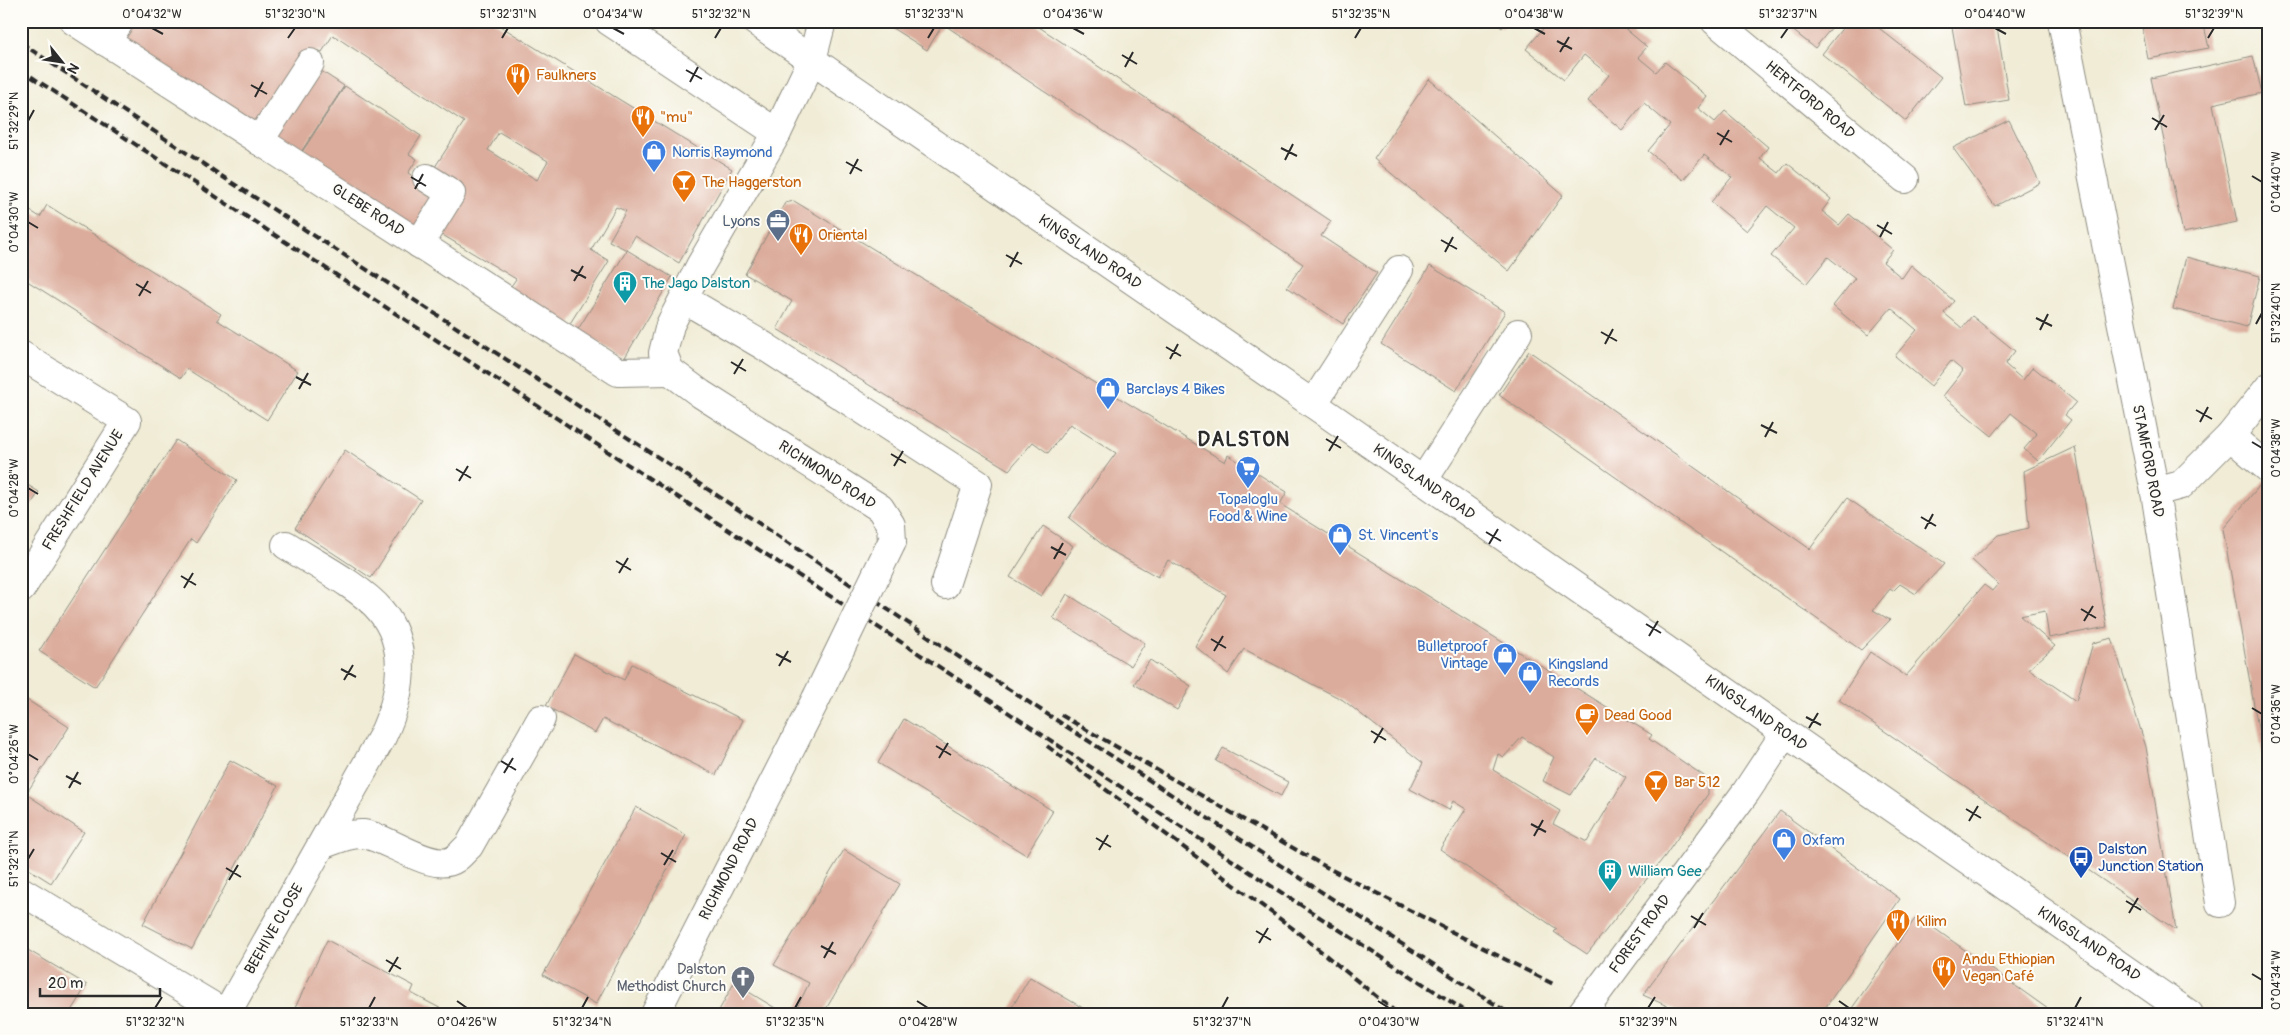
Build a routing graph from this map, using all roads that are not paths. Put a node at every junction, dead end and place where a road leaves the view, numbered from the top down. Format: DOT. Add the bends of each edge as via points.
graph roads {
  1 [pos="74,21"];
  2 [pos="609,21"];
  3 [pos="755,21"];
  4 [pos="822,21"];
  5 [pos="1715,21"];
  6 [pos="2062,21"];
  7 [pos="113,32"];
  8 [pos="812,60"];
  9 [pos="310,63"];
  10 [pos="777,133"];
  11 [pos="260,141"];
  12 [pos="427,178"];
  13 [pos="1905,179"];
  14 [pos="419,244"];
  15 [pos="1399,270"];
  16 [pos="684,299"];
  17 [pos="1518,333"];
  18 [pos="21,355"];
  19 [pos="670,371"];
  20 [pos="2269,387"];
  21 [pos="1313,404"];
  22 [pos="2230,436"];
  23 [pos="2269,469"];
  24 [pos="1423,481"];
  25 [pos="2155,492"];
  26 [pos="286,545"];
  27 [pos="945,586"];
  28 [pos="21,589"];
  29 [pos="541,719"];
  30 [pos="1785,733"];
  31 [pos="322,845"];
  32 [pos="21,890"];
  33 [pos="2220,903"];
  34 [pos="1593,1009"];
  35 [pos="226,1014"];
  36 [pos="655,1014"];
  37 [pos="2189,1014"];
  1 -- 7 [label="main road, GLEBE ROAD"];
  2 -- 10 [label="main road"];
  3 -- 8 [label="main road, KINGSLAND ROAD"];
  4 -- 8 [label="main road"];
  5 -- 13 [label="main road, HERTFORD ROAD"];
  6 -- 25 [label="main road, STAMFORD ROAD"];
  7 -- 11 [label="main road, GLEBE ROAD"];
  8 -- 10 [label="main road"];
  8 -- 21 [label="main road, KINGSLAND ROAD"];
  9 -- 11 [label="main road"];
  10 -- 16 [label="main road"];
  11 -- 14 [label="main road, GLEBE ROAD"];
  12 -- 14 [label="main road" via="451,193"];
  14 -- 19 [label="main road, GLEBE ROAD" via="618,372"];
  15 -- 21 [label="main road"];
  16 -- 19 [label="main road" via="670,325 663,352"];
  16 -- 27 [label="main road" via="764,346 978,484"];
  17 -- 24 [label="main road"];
  18 -- 28 [label="main road, FRESHFIELD AVENUE" via="127,421"];
  19 -- 36 [label="main road, RICHMOND ROAD, bridge" via="880,508 891,525 892,542 816,699"];
  20 -- 22 [label="main road"];
  21 -- 24 [label="main road, KINGSLAND ROAD"];
  22 -- 23 [label="main road"];
  22 -- 25 [label="main road" via="2181,485"];
  24 -- 30 [label="main road, KINGSLAND ROAD"];
  25 -- 33 [label="main road, STAMFORD ROAD"];
  26 -- 31 [label="main road, BEEHIVE CLOSE" via="365,596 380,611 398,648 400,672 392,716"];
  29 -- 31 [label="main road" via="469,846 454,860 437,862 379,837 361,834 344,836"];
  30 -- 34 [label="main road, FOREST ROAD"];
  30 -- 37 [label="main road, KINGSLAND ROAD"];
  31 -- 35 [label="main road, BEEHIVE CLOSE"];
  32 -- 35 [label="main road"];
}
